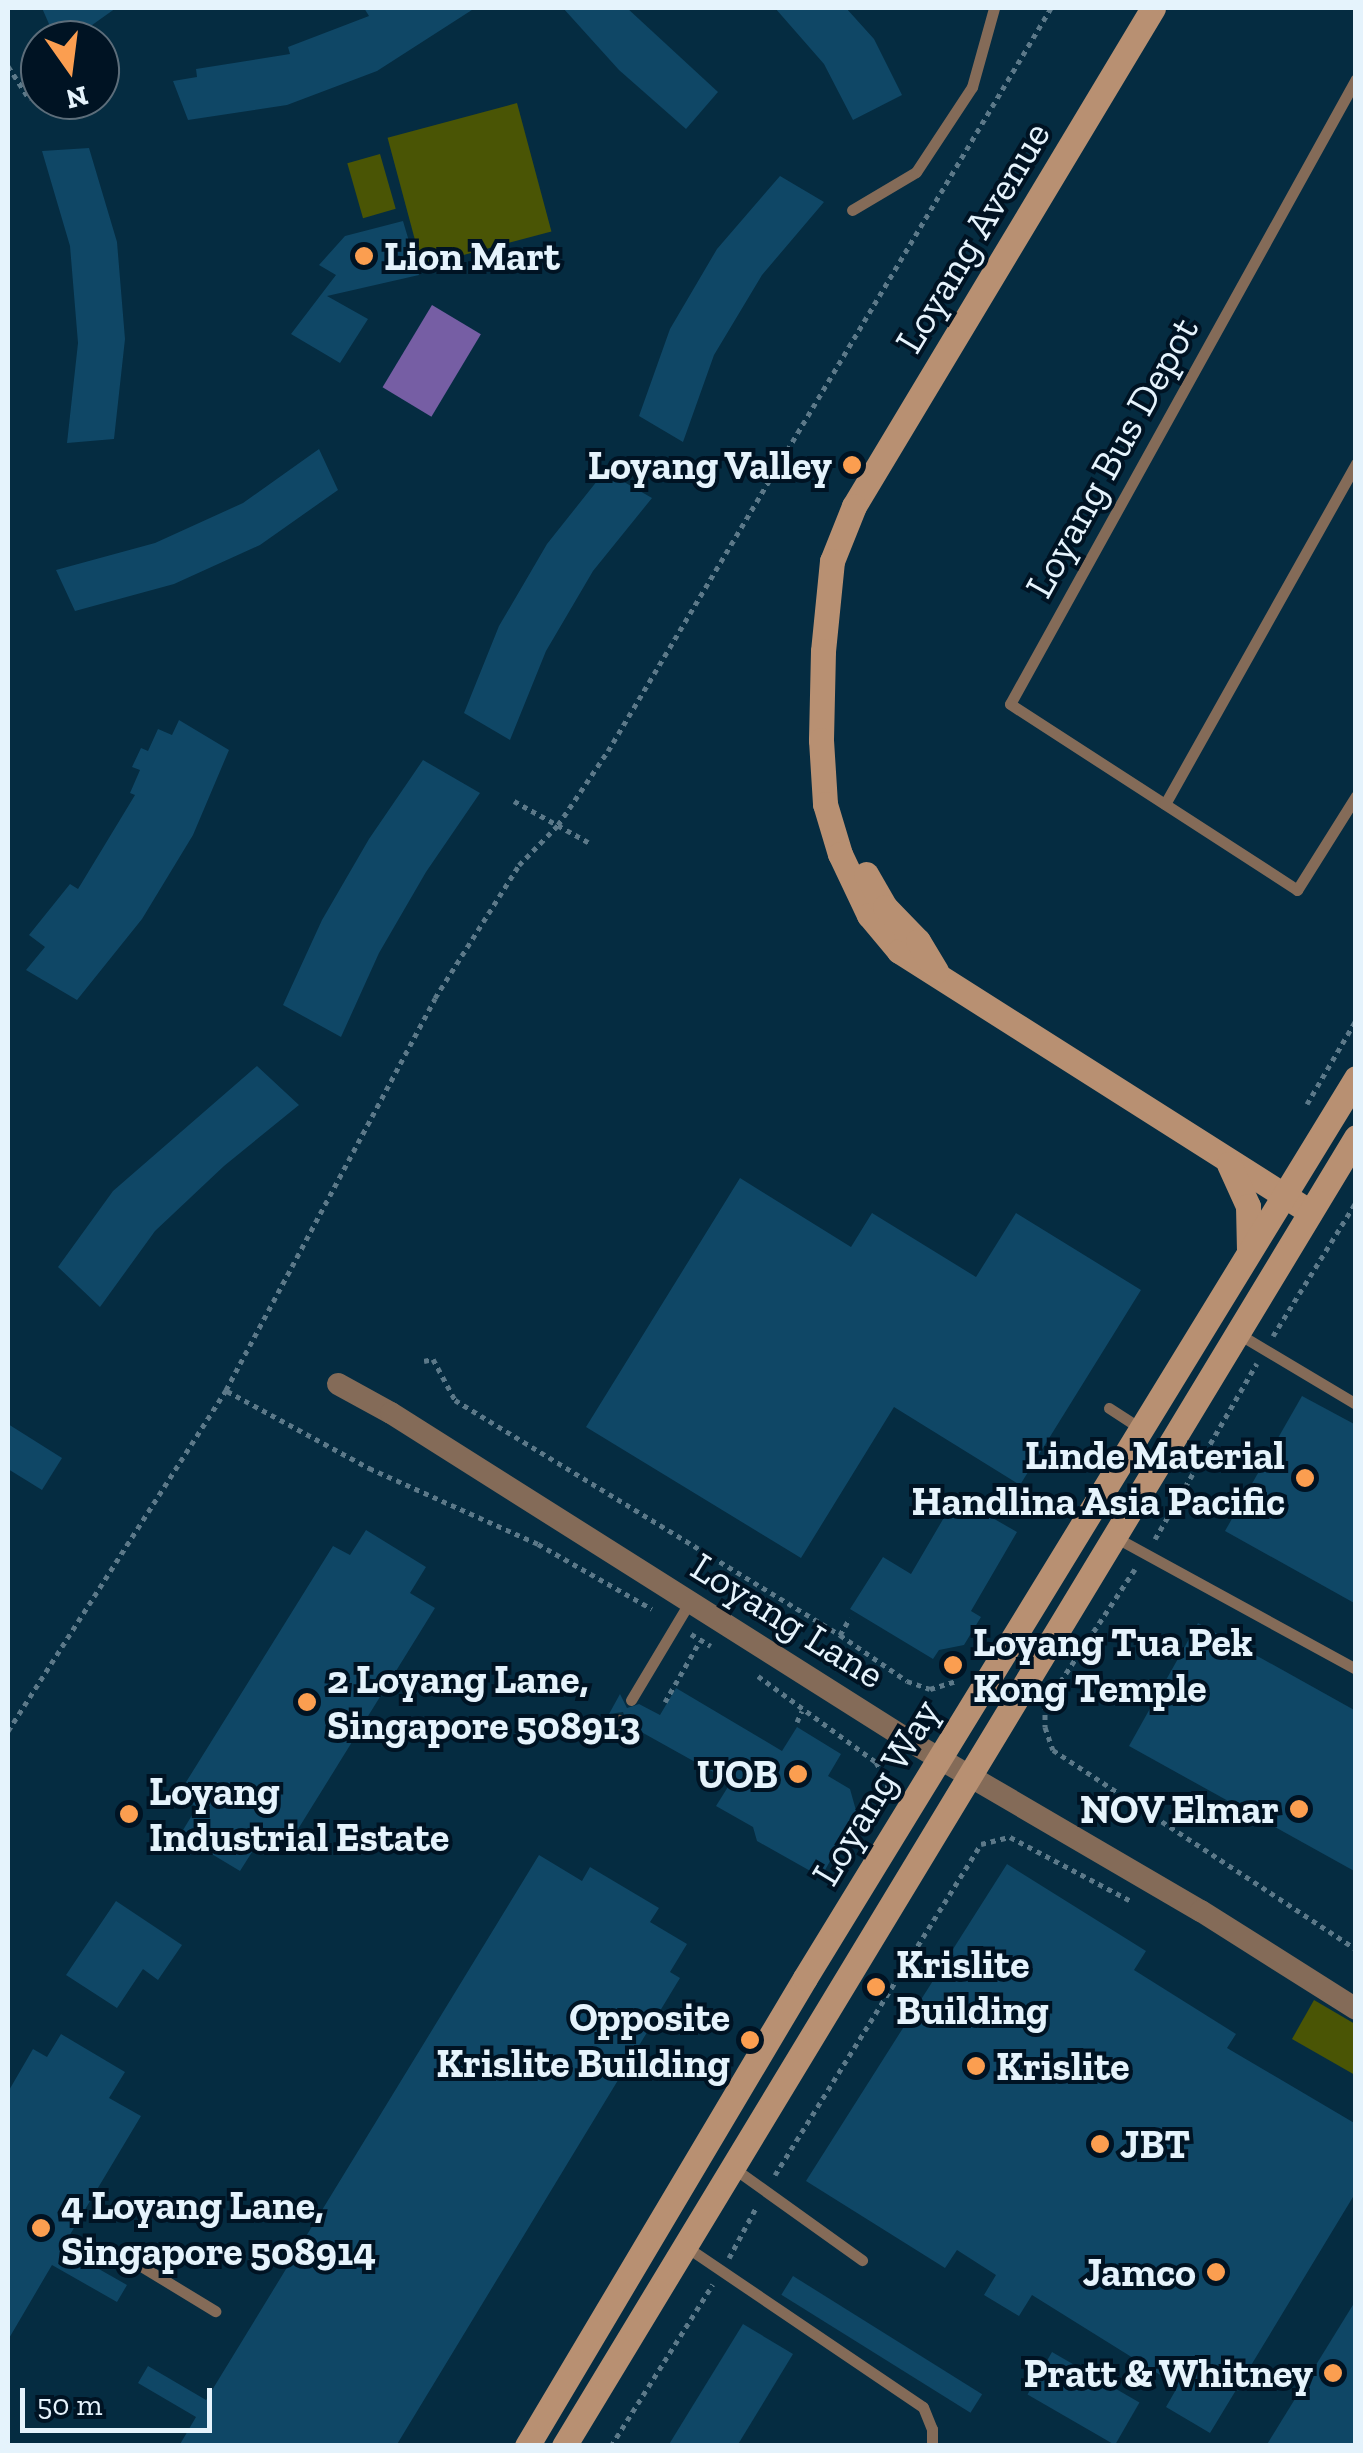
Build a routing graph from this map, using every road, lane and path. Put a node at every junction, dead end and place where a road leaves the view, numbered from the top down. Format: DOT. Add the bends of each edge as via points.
graph roads {
  1 [pos="994,8"];
  2 [pos="1050,8"];
  3 [pos="1153,8"];
  4 [pos="1356,79"];
  5 [pos="852,210"];
  6 [pos="1356,463"];
  7 [pos="1356,796"];
  8 [pos="514,801"];
  9 [pos="1166,804"];
  10 [pos="558,826"];
  11 [pos="588,842"];
  12 [pos="1356,1078"];
  13 [pos="1356,1137"];
  14 [pos="1226,1159"];
  15 [pos="1282,1195"];
  16 [pos="1356,1202"];
  17 [pos="1310,1212"];
  18 [pos="1249,1249"];
  19 [pos="1237,1332"];
  20 [pos="1265,1350"];
  21 [pos="424,1360"];
  22 [pos="338,1384"];
  23 [pos="226,1390"];
  24 [pos="1356,1404"];
  25 [pos="1109,1408"];
  26 [pos="1140,1428"];
  27 [pos="1113,1536"];
  28 [pos="1147,1554"];
  29 [pos="682,1613"];
  30 [pos="850,1618"];
  31 [pos="840,1634"];
  32 [pos="700,1642"];
  33 [pos="717,1649"];
  34 [pos="748,1668"];
  35 [pos="1356,1669"];
  36 [pos="962,1677"];
  37 [pos="631,1700"];
  38 [pos="665,1702"];
  39 [pos="802,1711"];
  40 [pos="620,1720"];
  41 [pos="797,1722"];
  42 [pos="8,1731"];
  43 [pos="612,1732"];
  44 [pos="940,1758"];
  45 [pos="968,1775"];
  46 [pos="888,1784"];
  47 [pos="1138,1905"];
  48 [pos="1356,1949"];
  49 [pos="1356,2009"];
  50 [pos="732,2167"];
  51 [pos="764,2192"];
  52 [pos="685,2246"];
  53 [pos="118,2252"];
  54 [pos="862,2260"];
  55 [pos="721,2272"];
  56 [pos="214,2311"];
  57 [pos="527,2446"];
  58 [pos="564,2446"];
  59 [pos="611,2446"];
  60 [pos="932,2446"];
  1 -- 5 [label="lane" via="972,87 916,172"];
  2 -- 10 [label="path"];
  3 -- 14 [label="main road, Loyang Avenue" via="854,506 834,740 839,803 853,851 885,908 918,940 940,978"];
  4 -- 9 [label="lane, Loyang Bus Depot" via="1010,704"];
  6 -- 9 [label="lane"];
  7 -- 9 [label="lane, Loyang Bus Depot" via="1297,890"];
  8 -- 10 [label="path"];
  10 -- 11 [label="path"];
  10 -- 23 [label="path" via="518,865 435,998"];
  12 -- 15 [label="main road, Loyang Way"];
  13 -- 17 [label="main road, Loyang Way"];
  14 -- 15 [label="main road"];
  14 -- 18 [label="main road" via="1248,1206"];
  15 -- 17 [label="main road"];
  15 -- 18 [label="main road, Loyang Way"];
  16 -- 20 [label="path"];
  17 -- 19 [label="main road, Loyang Way"];
  18 -- 26 [label="main road, Loyang Way"];
  19 -- 20 [label="lane"];
  19 -- 27 [label="main road, Loyang Way"];
  20 -- 24 [label="lane"];
  20 -- 28 [label="path"];
  21 -- 31 [label="path" via="433,1359 455,1400"];
  22 -- 29 [label="street, Loyang Lane" via="391,1413"];
  23 -- 29 [label="path" via="369,1468"];
  23 -- 42 [label="path"];
  25 -- 26 [label="lane"];
  26 -- 44 [label="main road, Loyang Way"];
  27 -- 28 [label="lane"];
  27 -- 45 [label="main road, Loyang Way"];
  28 -- 35 [label="lane"];
  28 -- 48 [label="path" via="1045,1705 1053,1750"];
  29 -- 32 [label="path"];
  29 -- 37 [label="lane"];
  29 -- 44 [label="street, Loyang Lane"];
  30 -- 31 [label="path"];
  31 -- 36 [label="path" via="907,1682 930,1689"];
  32 -- 33 [label="path"];
  32 -- 38 [label="path"];
  34 -- 39 [label="path"];
  39 -- 41 [label="path"];
  39 -- 46 [label="path" via="876,1762"];
  40 -- 43 [label="lane"];
  44 -- 45 [label="street, Loyang Lane"];
  44 -- 57 [label="main road, Loyang Way"];
  45 -- 49 [label="street, Loyang Lane"];
  45 -- 50 [label="main road, Loyang Way"];
  47 -- 51 [label="path" via="1010,1837 981,1844"];
  50 -- 51 [label="lane"];
  50 -- 52 [label="main road, Loyang Way"];
  51 -- 54 [label="lane"];
  51 -- 55 [label="path"];
  52 -- 55 [label="lane"];
  52 -- 58 [label="main road, Loyang Way"];
  53 -- 56 [label="lane"];
  55 -- 59 [label="path"];
  55 -- 60 [label="lane" via="923,2407"];
}
